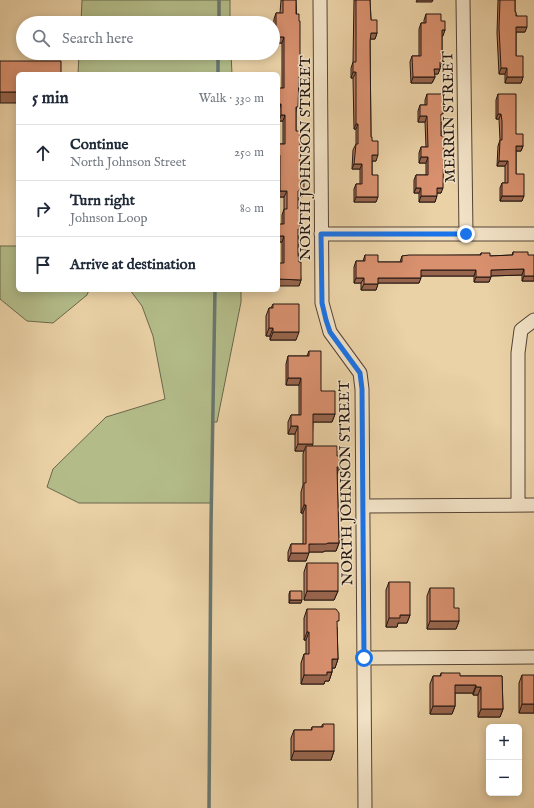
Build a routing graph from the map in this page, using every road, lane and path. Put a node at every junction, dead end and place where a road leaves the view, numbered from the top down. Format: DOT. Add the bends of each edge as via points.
graph roads {
  1 [pos="320,0"];
  2 [pos="463,0"];
  3 [pos="321,234"];
  4 [pos="466,234"];
  5 [pos="534,234"];
  6 [pos="534,320"];
  7 [pos="518,505"];
  8 [pos="534,505"];
  9 [pos="363,506"];
  10 [pos="534,657"];
  11 [pos="364,658"];
  12 [pos="365,808"];
  1 -- 3 [label="street, NORTH JOHNSON STREET"];
  2 -- 4 [label="street, MERRIN STREET"];
  3 -- 4 [label="street"];
  3 -- 9 [label="street, NORTH JOHNSON STREET" via="322,303 326,320 330,332 360,373"];
  4 -- 5 [label="street"];
  6 -- 7 [label="street" via="521,330 518,353"];
  7 -- 8 [label="street"];
  7 -- 9 [label="street"];
  9 -- 11 [label="street, NORTH JOHNSON STREET"];
  10 -- 11 [label="street"];
  11 -- 12 [label="street, NORTH JOHNSON STREET"];
}
